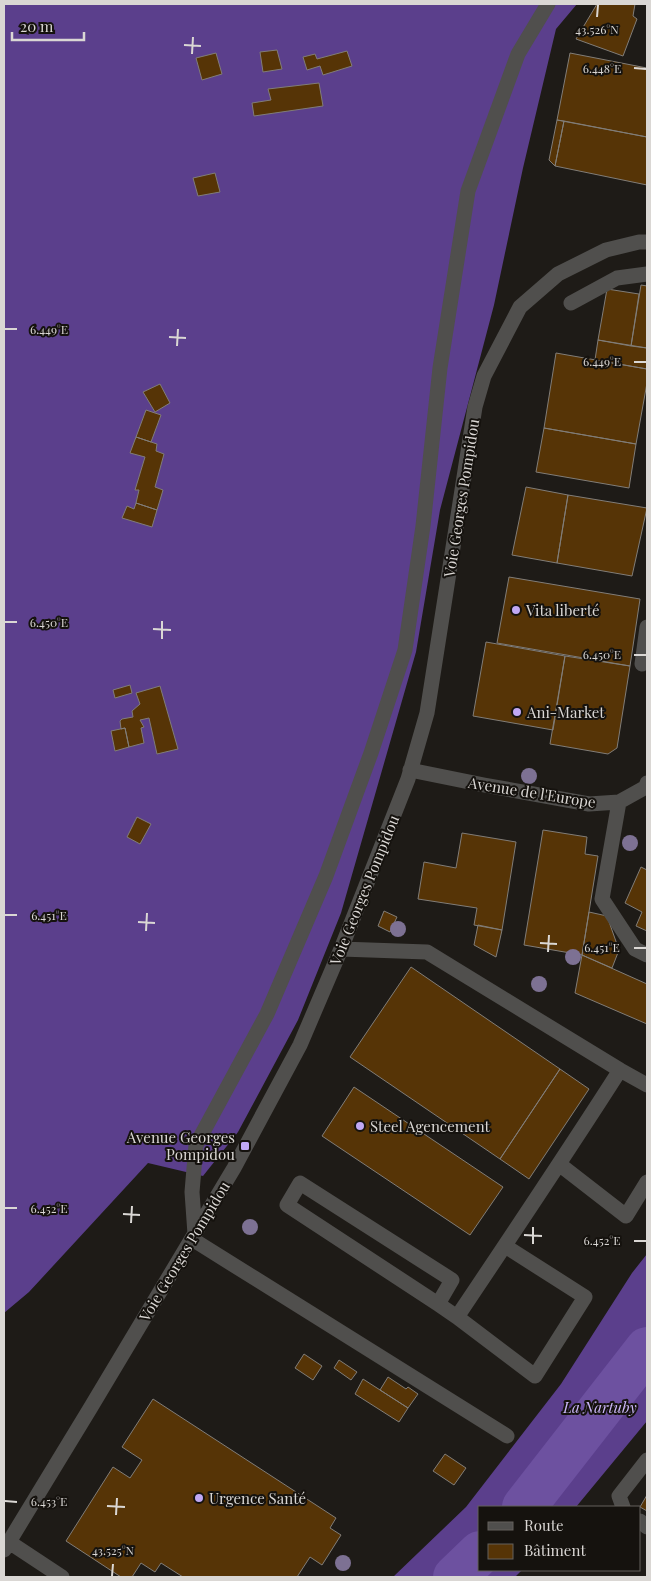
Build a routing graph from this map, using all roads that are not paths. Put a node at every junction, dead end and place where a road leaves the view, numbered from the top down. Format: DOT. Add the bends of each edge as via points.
graph roads {
  1 [pos="548,4"];
  2 [pos="647,242"];
  3 [pos="647,274"];
  4 [pos="572,303"];
  5 [pos="647,627"];
  6 [pos="642,664"];
  7 [pos="410,770"];
  8 [pos="647,783"];
  9 [pos="619,802"];
  10 [pos="341,949"];
  11 [pos="647,955"];
  12 [pos="620,1070"];
  13 [pos="647,1085"];
  14 [pos="559,1164"];
  15 [pos="647,1182"];
  16 [pos="193,1236"];
  17 [pos="505,1246"];
  18 [pos="438,1304"];
  19 [pos="457,1317"];
  20 [pos="507,1436"];
  21 [pos="647,1460"];
  22 [pos="623,1506"];
  23 [pos="6,1546"];
  24 [pos="62,1577"];
  1 -- 16 [label="street" via="518,54 468,190 440,368 423,526 405,650 319,893 267,1014 196,1145"];
  2 -- 7 [label="street, Voie Georges Pompidou" via="606,250 558,274 520,307 484,376 475,407 427,713"];
  3 -- 4 [label="street" via="617,278"];
  5 -- 6 [label="street"];
  7 -- 9 [label="street, Avenue de l'Europe" via="589,804"];
  7 -- 10 [label="street, Voie Georges Pompidou"];
  8 -- 9 [label="street, Avenue de l'Europe" via="646,787"];
  9 -- 11 [label="street" via="602,899 635,949"];
  10 -- 12 [label="street" via="428,952"];
  10 -- 16 [label="street, Voie Georges Pompidou" via="300,1045 234,1168"];
  12 -- 13 [label="street"];
  12 -- 14 [label="street"];
  14 -- 15 [label="street" via="626,1216"];
  14 -- 17 [label="street"];
  16 -- 20 [label="street"];
  16 -- 23 [label="street, Voie Georges Pompidou"];
  17 -- 19 [label="street"];
  17 -- 19 [label="street" via="585,1297 535,1376"];
  18 -- 18 [label="street" via="287,1205 300,1183 452,1280"];
  18 -- 19 [label="street"];
  21 -- 22 [label="street" via="619,1496"];
  23 -- 24 [label="street"];
}
